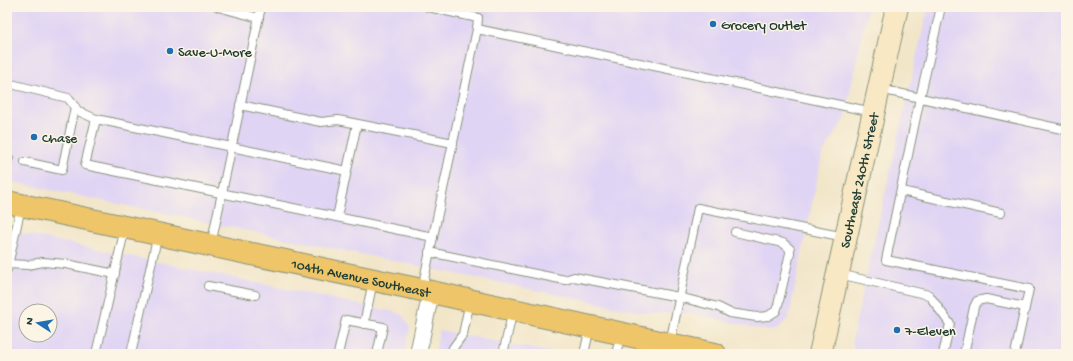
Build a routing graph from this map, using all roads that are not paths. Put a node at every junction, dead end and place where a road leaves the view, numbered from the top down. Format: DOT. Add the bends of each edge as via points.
graph roads {
  1 [pos="218,7"];
  2 [pos="261,7"];
  3 [pos="428,7"];
  4 [pos="897,7"];
  5 [pos="941,7"];
  6 [pos="258,18"];
  7 [pos="477,29"];
  8 [pos="7,84"];
  9 [pos="879,89"];
  10 [pos="920,98"];
  11 [pos="240,105"];
  12 [pos="75,107"];
  13 [pos="874,112"];
  14 [pos="96,120"];
  15 [pos="357,124"];
  16 [pos="1066,130"];
  17 [pos="453,143"];
  18 [pos="232,147"];
  19 [pos="26,162"];
  20 [pos="347,171"];
  21 [pos="901,191"];
  22 [pos="222,193"];
  23 [pos="14,204"];
  24 [pos="1001,213"];
  25 [pos="337,217"];
  26 [pos="125,228"];
  27 [pos="735,232"];
  28 [pos="158,234"];
  29 [pos="433,236"];
  30 [pos="846,237"];
  31 [pos="211,246"];
  32 [pos="430,252"];
  33 [pos="7,266"];
  34 [pos="115,274"];
  35 [pos="838,274"];
  36 [pos="374,280"];
  37 [pos="208,286"];
  38 [pos="426,291"];
  39 [pos="255,295"];
  40 [pos="679,297"];
  41 [pos="470,300"];
  42 [pos="1025,307"];
  43 [pos="513,310"];
  44 [pos="364,324"];
  45 [pos="590,326"];
  46 [pos="621,333"];
  47 [pos="657,346"];
  48 [pos="7,353"];
  49 [pos="704,353"];
  50 [pos="13,354"];
  51 [pos="96,354"];
  52 [pos="131,354"];
  53 [pos="338,354"];
  54 [pos="377,354"];
  55 [pos="418,354"];
  56 [pos="451,354"];
  57 [pos="503,354"];
  58 [pos="584,354"];
  59 [pos="616,354"];
  60 [pos="820,354"];
  61 [pos="943,354"];
  62 [pos="964,354"];
  63 [pos="1015,354"];
  1 -- 6 [label="lane"];
  2 -- 6 [label="lane"];
  3 -- 7 [label="lane" via="478,18"];
  4 -- 9 [label="main road, Southeast 240th Street"];
  5 -- 10 [label="lane"];
  6 -- 11 [label="lane"];
  7 -- 13 [label="lane"];
  7 -- 17 [label="lane"];
  8 -- 12 [label="lane" via="68,98"];
  9 -- 10 [label="lane"];
  9 -- 13 [label="main road, Southeast 240th Street"];
  10 -- 16 [label="lane"];
  10 -- 21 [label="lane"];
  11 -- 15 [label="lane" via="321,122 338,120"];
  11 -- 18 [label="lane"];
  12 -- 14 [label="lane"];
  12 -- 19 [label="lane" via="62,170"];
  13 -- 30 [label="main road, Southeast 240th Street"];
  14 -- 18 [label="lane"];
  14 -- 22 [label="lane" via="85,165"];
  15 -- 17 [label="lane"];
  15 -- 20 [label="lane"];
  17 -- 29 [label="lane"];
  18 -- 20 [label="lane"];
  18 -- 22 [label="lane"];
  20 -- 25 [label="lane"];
  21 -- 24 [label="lane"];
  21 -- 42 [label="lane" via="886,260 1029,289"];
  22 -- 25 [label="lane"];
  22 -- 31 [label="lane"];
  23 -- 26 [label="main road, 104th Avenue Southeast"];
  23 -- 33 [label="lane"];
  25 -- 29 [label="lane"];
  26 -- 28 [label="main road, 104th Avenue Southeast"];
  26 -- 34 [label="lane"];
  27 -- 40 [label="lane" via="783,243 790,249 776,311 757,318 730,313 718,306"];
  28 -- 31 [label="main road, 104th Avenue Southeast"];
  28 -- 52 [label="lane"];
  29 -- 32 [label="lane"];
  30 -- 35 [label="main road, Southeast 240th Street"];
  30 -- 40 [label="lane" via="698,208"];
  31 -- 36 [label="main road, 104th Avenue Southeast"];
  32 -- 38 [label="lane"];
  32 -- 40 [label="lane" via="565,280 574,277"];
  33 -- 34 [label="lane" via="50,262"];
  34 -- 51 [label="lane"];
  35 -- 60 [label="main road, Southeast 240th Street"];
  35 -- 61 [label="lane" via="929,296 950,324"];
  36 -- 38 [label="main road, 104th Avenue Southeast"];
  36 -- 44 [label="lane"];
  37 -- 39 [label="lane"];
  38 -- 41 [label="main road, 104th Avenue Southeast"];
  38 -- 55 [label="street"];
  40 -- 47 [label="lane"];
  41 -- 43 [label="main road, 104th Avenue Southeast"];
  41 -- 56 [label="lane" via="463,334"];
  42 -- 62 [label="lane" via="986,299 977,301"];
  42 -- 63 [label="lane"];
  43 -- 45 [label="main road, 104th Avenue Southeast"];
  43 -- 57 [label="lane"];
  44 -- 53 [label="lane" via="346,320"];
  44 -- 54 [label="lane" via="383,327"];
  45 -- 46 [label="main road, 104th Avenue Southeast"];
  45 -- 58 [label="lane"];
  46 -- 47 [label="main road, 104th Avenue Southeast"];
  46 -- 59 [label="lane"];
  47 -- 49 [label="main road, 104th Avenue Southeast"];
  48 -- 50 [label="lane"];
}
